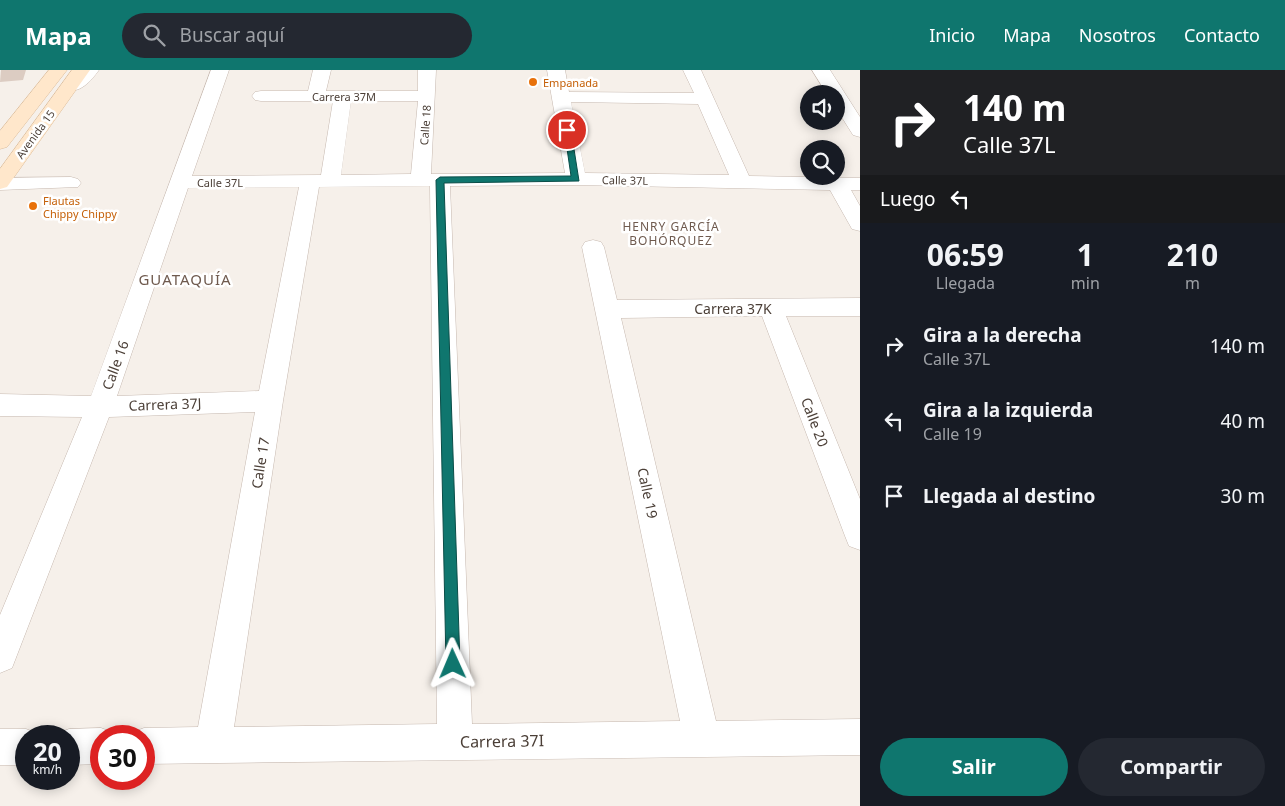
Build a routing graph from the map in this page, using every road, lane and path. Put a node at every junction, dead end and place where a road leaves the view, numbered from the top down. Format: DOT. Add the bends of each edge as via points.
graph roads {
  1 [pos="58,70"];
  2 [pos="81,70"];
  3 [pos="90,70"];
  4 [pos="220,70"];
  5 [pos="322,70"];
  6 [pos="427,70"];
  7 [pos="556,70"];
  8 [pos="692,70"];
  9 [pos="821,70"];
  10 [pos="70,86"];
  11 [pos="261,96"];
  12 [pos="316,96"];
  13 [pos="427,96"];
  14 [pos="343,97"];
  15 [pos="561,98"];
  16 [pos="706,99"];
  17 [pos="860,131"];
  18 [pos="0,143"];
  19 [pos="576,179"];
  20 [pos="430,180"];
  21 [pos="320,181"];
  22 [pos="179,182"];
  23 [pos="742,182"];
  24 [pos="0,183"];
  25 [pos="71,183"];
  26 [pos="800,183"];
  27 [pos="845,184"];
  28 [pos="860,184"];
  29 [pos="838,185"];
  30 [pos="860,224"];
  31 [pos="593,247"];
  32 [pos="860,306"];
  33 [pos="771,308"];
  34 [pos="607,309"];
  35 [pos="270,401"];
  36 [pos="0,405"];
  37 [pos="100,407"];
  38 [pos="860,536"];
  39 [pos="0,656"];
  40 [pos="860,737"];
  41 [pos="702,739"];
  42 [pos="455,742"];
  43 [pos="213,745"];
  44 [pos="155,746"];
  45 [pos="15,747"];
  46 [pos="0,748"];
  1 -- 18 [label="main road, Avenida 15"];
  2 -- 10 [label="main road, Avenida 15"];
  3 -- 10 [label="street, Avenida 15" via="81,81"];
  4 -- 22 [label="street, Calle 16"];
  5 -- 12 [label="street"];
  6 -- 13 [label="street, Calle 18"];
  7 -- 15 [label="street"];
  8 -- 16 [label="street"];
  9 -- 17 [label="street"];
  10 -- 24 [label="main road, Avenida 15"];
  11 -- 12 [label="street, Carrera 37M"];
  12 -- 14 [label="street, Carrera 37M"];
  13 -- 14 [label="street, Carrera 37M"];
  13 -- 20 [label="street, Calle 18"];
  14 -- 21 [label="street, Calle 17"];
  15 -- 16 [label="street"];
  15 -- 19 [label="street"];
  16 -- 23 [label="street"];
  19 -- 20 [label="street, Calle 37L"];
  19 -- 23 [label="street, Calle 37L"];
  20 -- 21 [label="street, Calle 37L"];
  20 -- 42 [label="street, Calle 18"];
  21 -- 22 [label="street, Calle 37L"];
  21 -- 35 [label="street, Calle 17"];
  22 -- 37 [label="street, Calle 16"];
  23 -- 26 [label="street, Calle 37L"];
  24 -- 25 [label="street"];
  27 -- 28 [label="street, Calle 37L"];
  29 -- 30 [label="street"];
  31 -- 34 [label="street, Calle 19"];
  32 -- 33 [label="street, Carrera 37K"];
  33 -- 34 [label="street, Carrera 37K"];
  33 -- 38 [label="street, Calle 20"];
  34 -- 41 [label="street, Calle 19"];
  35 -- 37 [label="street, Carrera 37J"];
  35 -- 43 [label="street, Calle 17"];
  36 -- 37 [label="street, Carrera 37J"];
  37 -- 39 [label="street, Calle 16"];
  40 -- 41 [label="street, Carrera 37I"];
  41 -- 42 [label="street, Carrera 37I"];
  42 -- 43 [label="street, Carrera 37I"];
  43 -- 44 [label="street, Carrera 37I"];
  45 -- 46 [label="street"];
}
